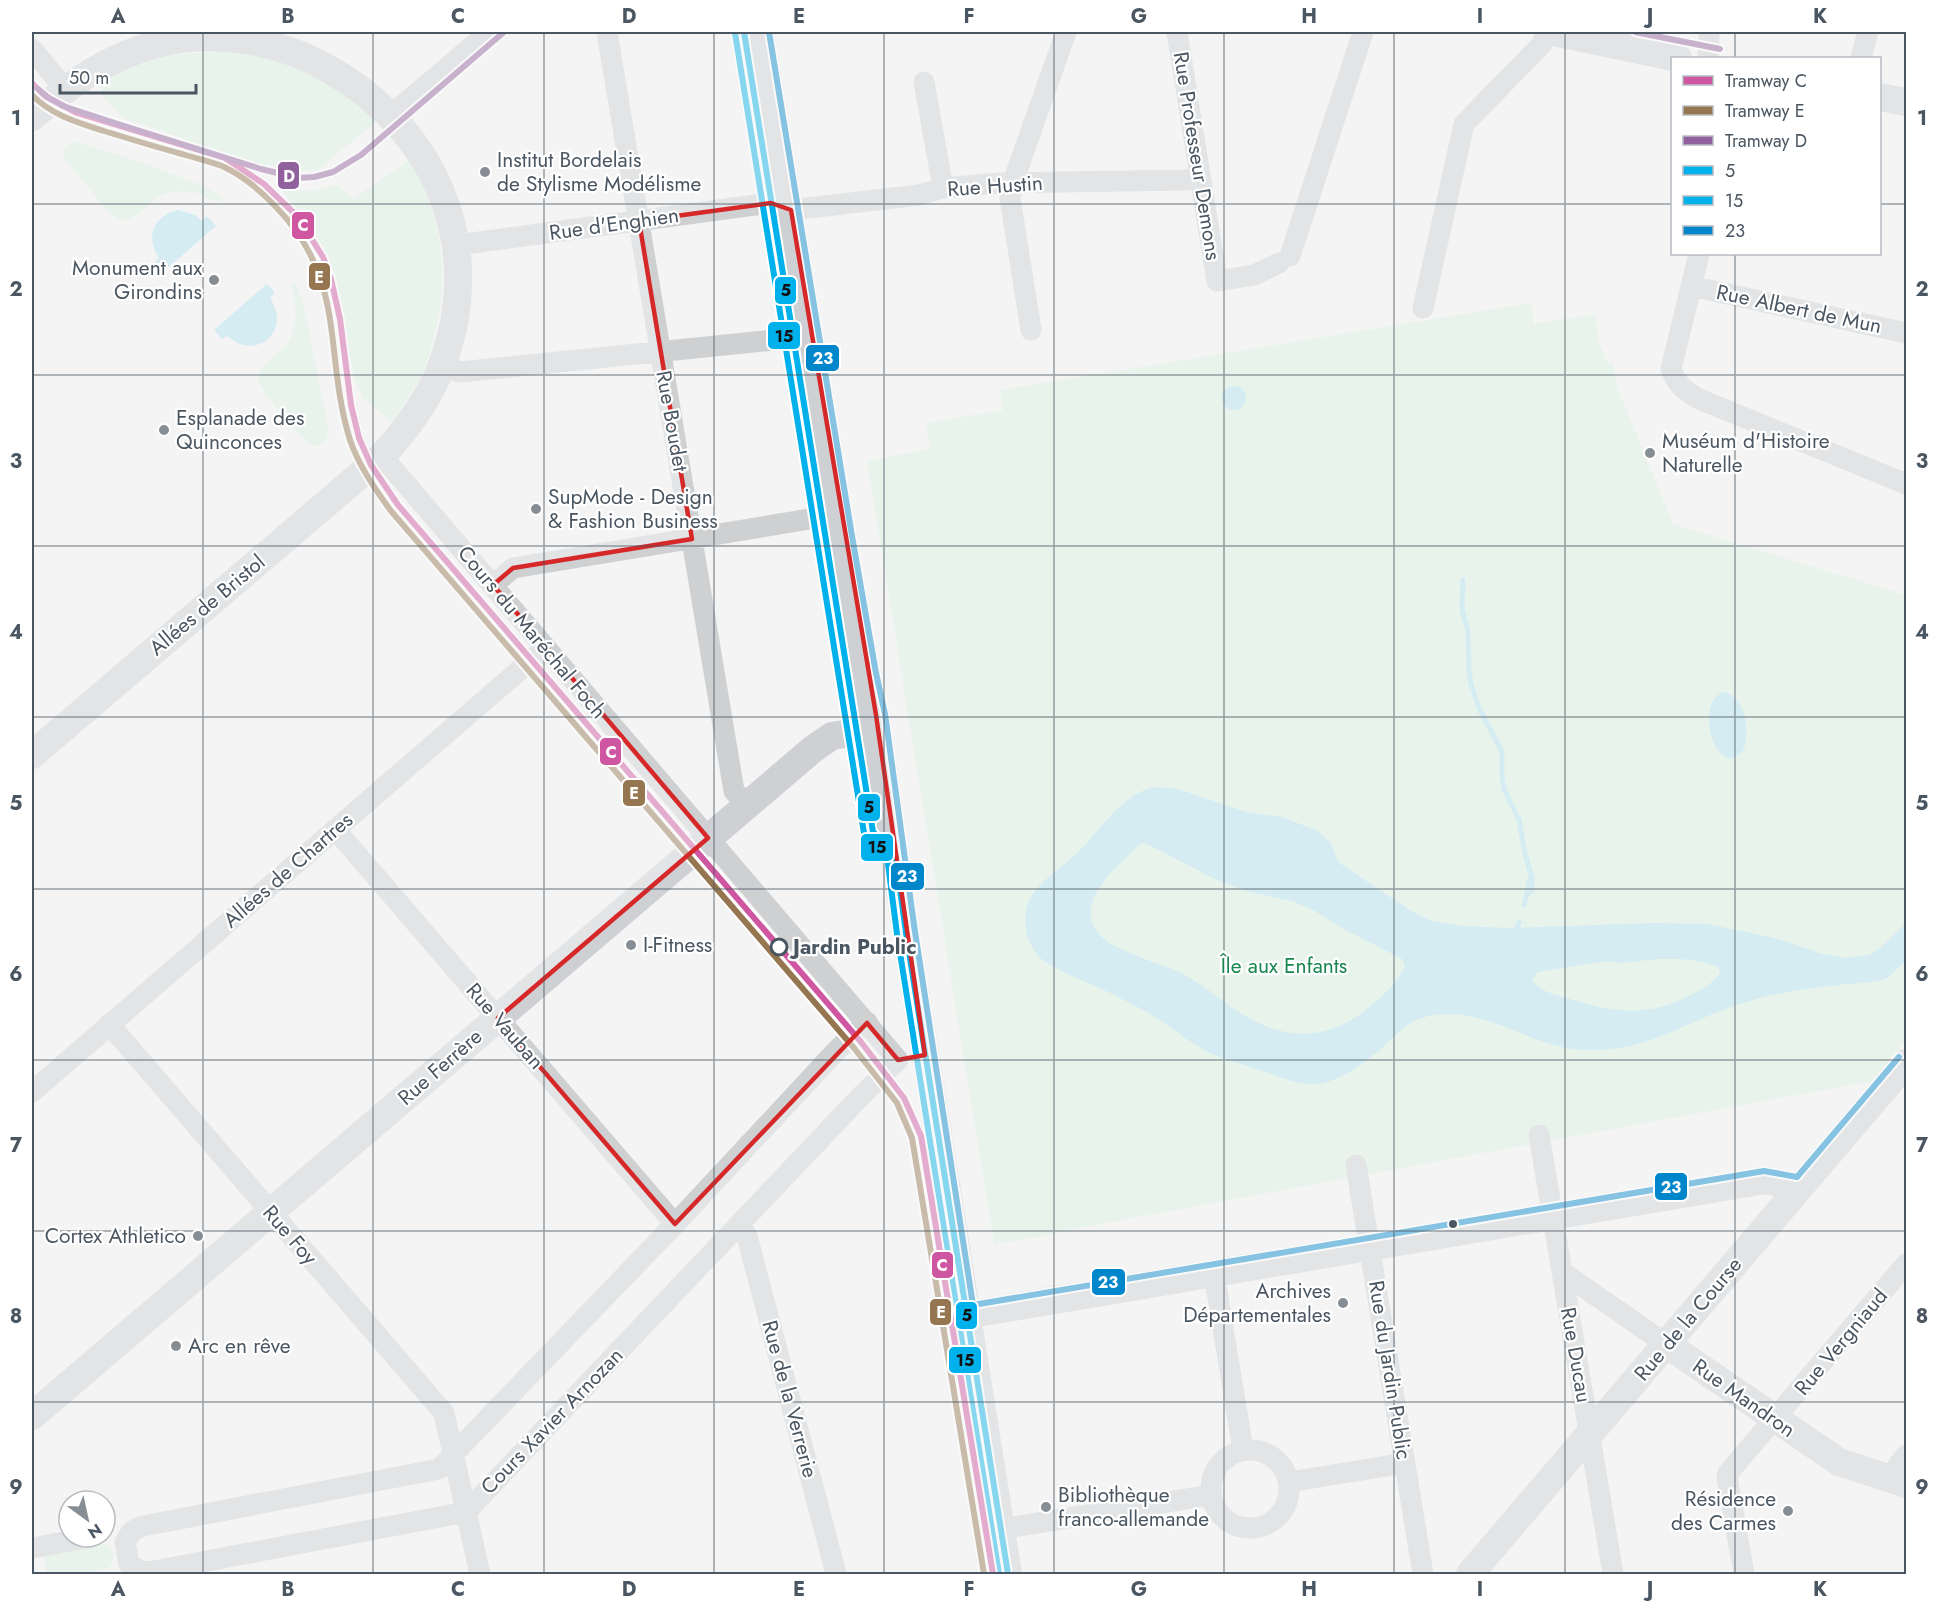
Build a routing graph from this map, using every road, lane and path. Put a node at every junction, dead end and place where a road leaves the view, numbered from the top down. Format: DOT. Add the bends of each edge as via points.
graph roads {
  1 [pos="489,32"];
  2 [pos="607,32"];
  3 [pos="744,32"];
  4 [pos="760,32"];
  5 [pos="1066,32"];
  6 [pos="1177,32"];
  7 [pos="1363,32"];
  8 [pos="1546,32"];
  9 [pos="1553,32"];
  10 [pos="1709,32"];
  11 [pos="1868,32"];
  12 [pos="159,38"];
  13 [pos="286,40"];
  14 [pos="32,49"];
  15 [pos="1673,57"];
  16 [pos="1708,57"];
  17 [pos="1861,57"];
  18 [pos="924,81"];
  19 [pos="65,89"];
  20 [pos="1881,97"];
  21 [pos="1906,102"];
  22 [pos="391,115"];
  23 [pos="32,117"];
  24 [pos="1200,177"];
  25 [pos="1012,182"];
  26 [pos="943,188"];
  27 [pos="781,206"];
  28 [pos="639,221"];
  29 [pos="457,245"];
  30 [pos="1699,255"];
  31 [pos="1691,286"];
  32 [pos="1423,308"];
  33 [pos="1031,330"];
  34 [pos="1906,333"];
  35 [pos="793,338"];
  36 [pos="660,352"];
  37 [pos="441,366"];
  38 [pos="382,456"];
  39 [pos="1906,483"];
  40 [pos="831,515"];
  41 [pos="692,539"];
  42 [pos="493,585"];
  43 [pos="545,648"];
  44 [pos="856,732"];
  45 [pos="32,755"];
  46 [pos="887,792"];
  47 [pos="747,806"];
  48 [pos="335,829"];
  49 [pos="708,838"];
  50 [pos="896,852"];
  51 [pos="498,1018"];
  52 [pos="867,1023"];
  53 [pos="109,1024"];
  54 [pos="912,1057"];
  55 [pos="1906,1063"];
  56 [pos="32,1092"];
  57 [pos="1539,1135"];
  58 [pos="1356,1165"];
  59 [pos="1800,1188"];
  60 [pos="270,1212"];
  61 [pos="1552,1216"];
  62 [pos="675,1224"];
  63 [pos="739,1226"];
  64 [pos="1370,1246"];
  65 [pos="1906,1264"];
  66 [pos="1562,1272"];
  67 [pos="1214,1273"];
  68 [pos="966,1314"];
  69 [pos="1666,1344"];
  70 [pos="32,1416"];
  71 [pos="1774,1419"];
  72 [pos="1589,1435"];
  73 [pos="1244,1450"];
  74 [pos="1906,1455"];
  75 [pos="453,1456"];
  76 [pos="1405,1463"];
  77 [pos="1289,1482"];
  78 [pos="1900,1482"];
  79 [pos="1211,1495"];
  80 [pos="466,1512"];
  81 [pos="1000,1530"];
  82 [pos="117,1532"];
  83 [pos="128,1535"];
  84 [pos="57,1543"];
  85 [pos="32,1548"];
  86 [pos="480,1575"];
  87 [pos="836,1575"];
  88 [pos="1008,1575"];
  89 [pos="1424,1575"];
  90 [pos="1470,1575"];
  91 [pos="1613,1575"];
  92 [pos="1744,1575"];
  1 -- 22 [label="street"];
  2 -- 28 [label="street, Rue Boudet"];
  3 -- 27 [label="main road"];
  4 -- 27 [label="main road"];
  5 -- 25 [label="street"];
  6 -- 24 [label="street, Rue Professeur Demons"];
  7 -- 24 [label="street, Rue Professeur Demons" via="1285,260 1254,275 1217,281"];
  8 -- 32 [label="street" via="1542,44 1464,124"];
  9 -- 15 [label="main road"];
  10 -- 16 [label="street"];
  11 -- 17 [label="street"];
  12 -- 13 [label="main road, Allées de Bristol"];
  12 -- 19 [label="main road, Allées de Bristol" via="96,68"];
  13 -- 22 [label="main road, Allées de Bristol" via="374,99"];
  14 -- 19 [label="street"];
  18 -- 26 [label="street"];
  19 -- 23 [label="main road, Allées de Bristol"];
  20 -- 21 [label="main road"];
  22 -- 29 [label="main road, Allées de Bristol" via="418,147 439,186"];
  24 -- 25 [label="street, Rue Hustin"];
  25 -- 26 [label="street, Rue Hustin"];
  25 -- 33 [label="street" via="1010,198"];
  26 -- 27 [label="street, Rue Hustin" via="919,195"];
  27 -- 28 [label="street, Rue d'Enghien"];
  27 -- 35 [label="main road"];
  27 -- 40 [label="main road"];
  28 -- 29 [label="street, Rue d'Enghien"];
  28 -- 36 [label="street, Rue Boudet"];
  29 -- 37 [label="main road, Allées de Bristol" via="456,309"];
  30 -- 31 [label="street"];
  31 -- 34 [label="street, Rue Albert de Mun"];
  31 -- 39 [label="street" via="1671,369 1684,391"];
  35 -- 36 [label="street"];
  35 -- 40 [label="main road"];
  36 -- 37 [label="street" via="460,372"];
  36 -- 41 [label="street, Rue Boudet"];
  37 -- 38 [label="main road, Allées de Bristol" via="413,418"];
  38 -- 42 [label="street, Cours du Maréchal Foch"];
  38 -- 45 [label="main road, Allées de Bristol"];
  40 -- 41 [label="street"];
  40 -- 44 [label="main road"];
  40 -- 46 [label="main road" via="876,715"];
  41 -- 42 [label="street" via="513,568"];
  41 -- 47 [label="street, Rue Boudet" via="734,791"];
  42 -- 43 [label="street, Cours du Maréchal Foch"];
  43 -- 48 [label="street, Allées de Chartres"];
  43 -- 49 [label="street, Cours du Maréchal Foch"];
  44 -- 46 [label="main road" via="867,743"];
  44 -- 47 [label="main road, Rue Ferrère" via="832,736"];
  44 -- 50 [label="main road" via="873,832"];
  46 -- 50 [label="main road"];
  47 -- 49 [label="main road, Rue Ferrère"];
  48 -- 51 [label="street, Rue Vauban"];
  48 -- 53 [label="street, Allées de Chartres"];
  49 -- 51 [label="main road, Rue Ferrère"];
  49 -- 52 [label="street, Cours du Maréchal Foch"];
  50 -- 54 [label="main road"];
  51 -- 60 [label="main road, Rue Ferrère"];
  51 -- 62 [label="street, Rue Vauban"];
  52 -- 54 [label="street, Cours du Maréchal Foch"];
  52 -- 62 [label="street" via="837,1050"];
  53 -- 56 [label="street, Allées de Chartres"];
  53 -- 60 [label="street, Rue Foy"];
  54 -- 63 [label="street, Cours Xavier Arnozan" via="855,1102"];
  54 -- 68 [label="main road"];
  55 -- 59 [label="main road, Rue de la Course"];
  57 -- 61 [label="street, Rue Ducau"];
  58 -- 64 [label="street, Rue du Jardin Public"];
  59 -- 61 [label="main road" via="1766,1180"];
  59 -- 69 [label="main road, Rue de la Course"];
  60 -- 70 [label="main road, Rue Ferrère"];
  60 -- 75 [label="street, Rue Foy" via="444,1413"];
  61 -- 64 [label="main road"];
  61 -- 66 [label="street, Rue Ducau"];
  62 -- 75 [label="street"];
  63 -- 80 [label="street, Cours Xavier Arnozan"];
  63 -- 87 [label="street, Rue de la Verrerie" via="747,1236"];
  64 -- 67 [label="main road"];
  64 -- 76 [label="street, Rue du Jardin Public"];
  65 -- 71 [label="street, Rue Vergniaud"];
  66 -- 69 [label="street, Rue Mandron"];
  66 -- 72 [label="street, Rue Ducau"];
  67 -- 68 [label="main road"];
  67 -- 73 [label="street"];
  68 -- 81 [label="main road"];
  69 -- 71 [label="main road, Rue Mandron"];
  69 -- 72 [label="main road, Rue de la Course"];
  71 -- 78 [label="main road, Rue Mandron" via="1839,1462"];
  71 -- 92 [label="street, Rue Vergniaud" via="1727,1477"];
  72 -- 90 [label="main road, Rue de la Course"];
  72 -- 91 [label="street, Rue Ducau"];
  73 -- 77 [label="street" via="1273,1457 1285,1470"];
  73 -- 79 [label="street" via="1218,1466"];
  74 -- 78 [label="street" via="1898,1465"];
  75 -- 80 [label="street, Rue Foy"];
  75 -- 83 [label="street" via="439,1469 143,1526"];
  76 -- 77 [label="street"];
  76 -- 89 [label="street, Rue du Jardin Public"];
  77 -- 79 [label="street" via="1287,1500 1278,1516 1256,1528 1244,1528 1227,1520 1215,1507"];
  79 -- 81 [label="street"];
  80 -- 83 [label="street, Cours Xavier Arnozan" via="142,1572 129,1564 124,1542"];
  80 -- 86 [label="street, Rue Foy"];
  81 -- 88 [label="main road"];
  82 -- 83 [label="street"];
  84 -- 85 [label="street"];
}
